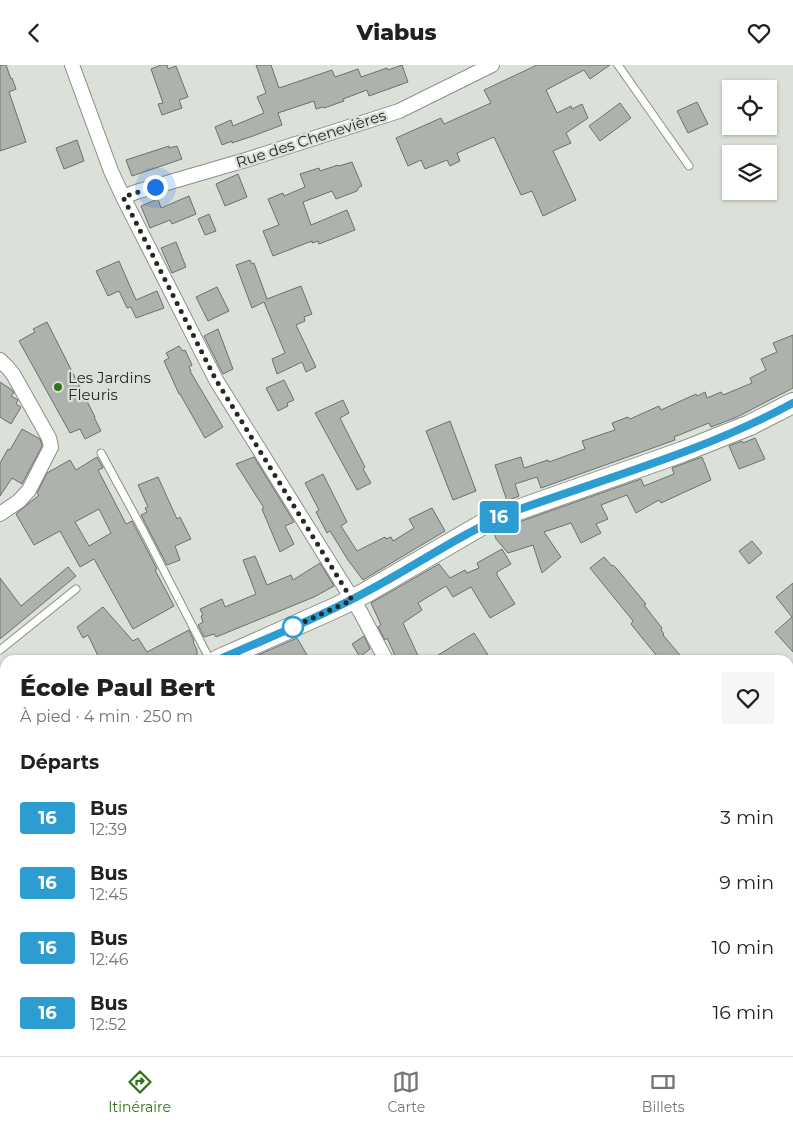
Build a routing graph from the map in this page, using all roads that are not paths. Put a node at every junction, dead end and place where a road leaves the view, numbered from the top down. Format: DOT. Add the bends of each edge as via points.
graph roads {
  1 [pos="72,65"];
  2 [pos="492,65"];
  3 [pos="618,65"];
  4 [pos="689,166"];
  5 [pos="123,197"];
  6 [pos="0,360"];
  7 [pos="793,403"];
  8 [pos="101,453"];
  9 [pos="0,514"];
  10 [pos="76,589"];
  11 [pos="352,600"];
  12 [pos="0,650"];
  13 [pos="207,655"];
  14 [pos="229,655"];
  15 [pos="383,655"];
  1 -- 5 [label="street"];
  2 -- 5 [label="street, Rue des Chenevières" via="399,111"];
  3 -- 4 [label="lane"];
  5 -- 11 [label="street" via="216,380"];
  6 -- 9 [label="street" via="13,374 51,447 29,490"];
  7 -- 11 [label="main road" via="750,425 682,452 486,523"];
  8 -- 13 [label="lane"];
  10 -- 12 [label="lane"];
  11 -- 14 [label="main road"];
  11 -- 15 [label="street"];
}
